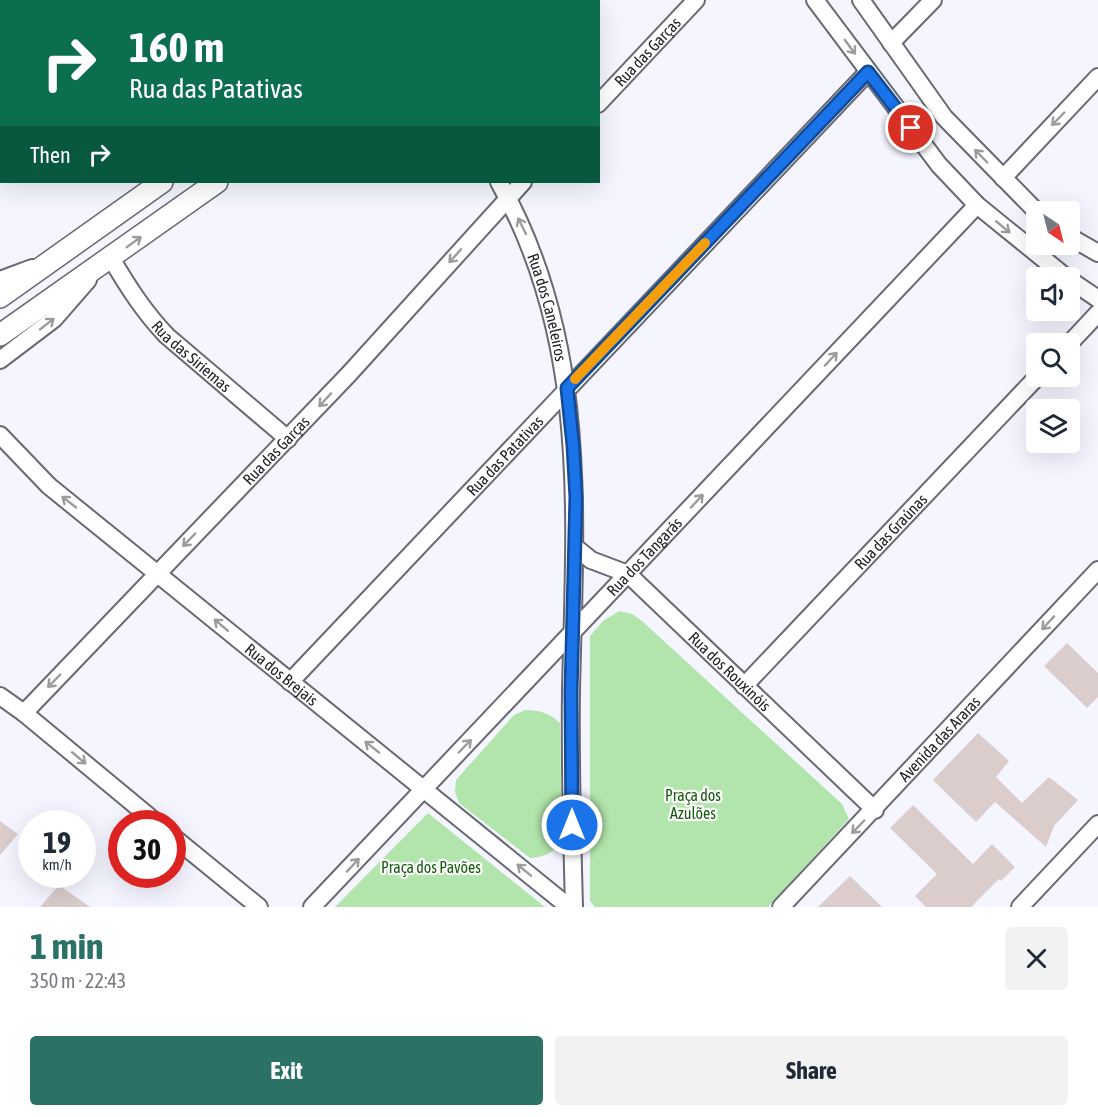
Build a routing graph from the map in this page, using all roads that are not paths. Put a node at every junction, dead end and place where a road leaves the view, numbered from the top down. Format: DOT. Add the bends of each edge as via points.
graph roads {
  1 [pos="696,0"];
  2 [pos="815,0"];
  3 [pos="861,0"];
  4 [pos="933,0"];
  5 [pos="891,43"];
  6 [pos="868,72"];
  7 [pos="1098,77"];
  8 [pos="600,102"];
  9 [pos="1002,178"];
  10 [pos="161,183"];
  11 [pos="216,183"];
  12 [pos="500,183"];
  13 [pos="522,183"];
  14 [pos="508,197"];
  15 [pos="1026,201"];
  16 [pos="977,205"];
  17 [pos="1080,243"];
  18 [pos="1098,253"];
  19 [pos="50,261"];
  20 [pos="105,262"];
  21 [pos="1054,267"];
  22 [pos="0,280"];
  23 [pos="1080,287"];
  24 [pos="0,297"];
  25 [pos="1098,300"];
  26 [pos="1098,313"];
  27 [pos="1079,333"];
  28 [pos="0,335"];
  29 [pos="0,360"];
  30 [pos="1028,387"];
  31 [pos="567,388"];
  32 [pos="0,435"];
  33 [pos="288,439"];
  34 [pos="575,547"];
  35 [pos="157,572"];
  36 [pos="628,574"];
  37 [pos="1095,580"];
  38 [pos="573,631"];
  39 [pos="290,682"];
  40 [pos="744,686"];
  41 [pos="0,696"];
  42 [pos="24,713"];
  43 [pos="424,789"];
  44 [pos="141,810"];
  45 [pos="874,810"];
  46 [pos="1098,824"];
  47 [pos="186,848"];
  48 [pos="258,907"];
  49 [pos="312,907"];
  50 [pos="569,907"];
  51 [pos="574,907"];
  52 [pos="781,907"];
  53 [pos="1020,907"];
  1 -- 8 [label="street, Rua das Garças"];
  2 -- 6 [label="street, one-way"];
  3 -- 5 [label="street"];
  4 -- 5 [label="street"];
  9 -- 5 [label="street, one-way" via="944,117"];
  6 -- 16 [label="street" via="939,165"];
  6 -- 31 [label="street, Rua das Patativas"];
  7 -- 9 [label="street, one-way"];
  9 -- 15 [label="street"];
  10 -- 19 [label="main road"];
  20 -- 11 [label="main road, one-way"];
  12 -- 14 [label="street, Rua dos Caneleiros"];
  13 -- 14 [label="street, Rua das Garças"];
  31 -- 14 [label="street, Rua dos Caneleiros, one-way" via="542,280 529,240"];
  14 -- 33 [label="street, Rua das Garças, one-way"];
  16 -- 21 [label="street, one-way"];
  36 -- 16 [label="street, Rua dos Tangarás, one-way"];
  17 -- 18 [label="street"];
  19 -- 22 [label="street"];
  19 -- 24 [label="main road"];
  20 -- 28 [label="main road"];
  29 -- 20 [label="street, one-way" via="54,319"];
  20 -- 33 [label="street, Rua das Siriemas" via="167,336"];
  23 -- 25 [label="street"];
  26 -- 27 [label="street"];
  30 -- 40 [label="street, Rua das Graúnas"];
  31 -- 34 [label="street, Rua dos Caneleiros" via="574,455"];
  31 -- 39 [label="street, Rua das Patativas"];
  35 -- 32 [label="street, Rua dos Brejais, one-way" via="49,486"];
  33 -- 35 [label="street, Rua das Garças, one-way"];
  34 -- 36 [label="street, Rua dos Rouxinóis" via="591,560"];
  34 -- 38 [label="street, Rua dos Caneleiros"];
  39 -- 35 [label="street, Rua dos Brejais, one-way"];
  35 -- 42 [label="street, Rua das Garças, one-way"];
  36 -- 38 [label="street, Rua dos Tangarás"];
  36 -- 40 [label="street, Rua dos Rouxinóis"];
  37 -- 45 [label="street, Avenida das Araras, one-way"];
  43 -- 38 [label="street, Rua dos Tangarás, one-way"];
  38 -- 51 [label="street, Rua dos Caneleiros"];
  43 -- 39 [label="street, Rua dos Brejais, one-way"];
  40 -- 45 [label="street, Rua dos Rouxinóis"];
  41 -- 42 [label="street"];
  42 -- 44 [label="street, one-way"];
  49 -- 43 [label="street, Rua dos Tangarás, one-way"];
  50 -- 43 [label="street, Rua dos Brejais, one-way"];
  45 -- 52 [label="street, Avenida das Araras, one-way"];
  46 -- 53 [label="street"];
  47 -- 48 [label="street"];
}
